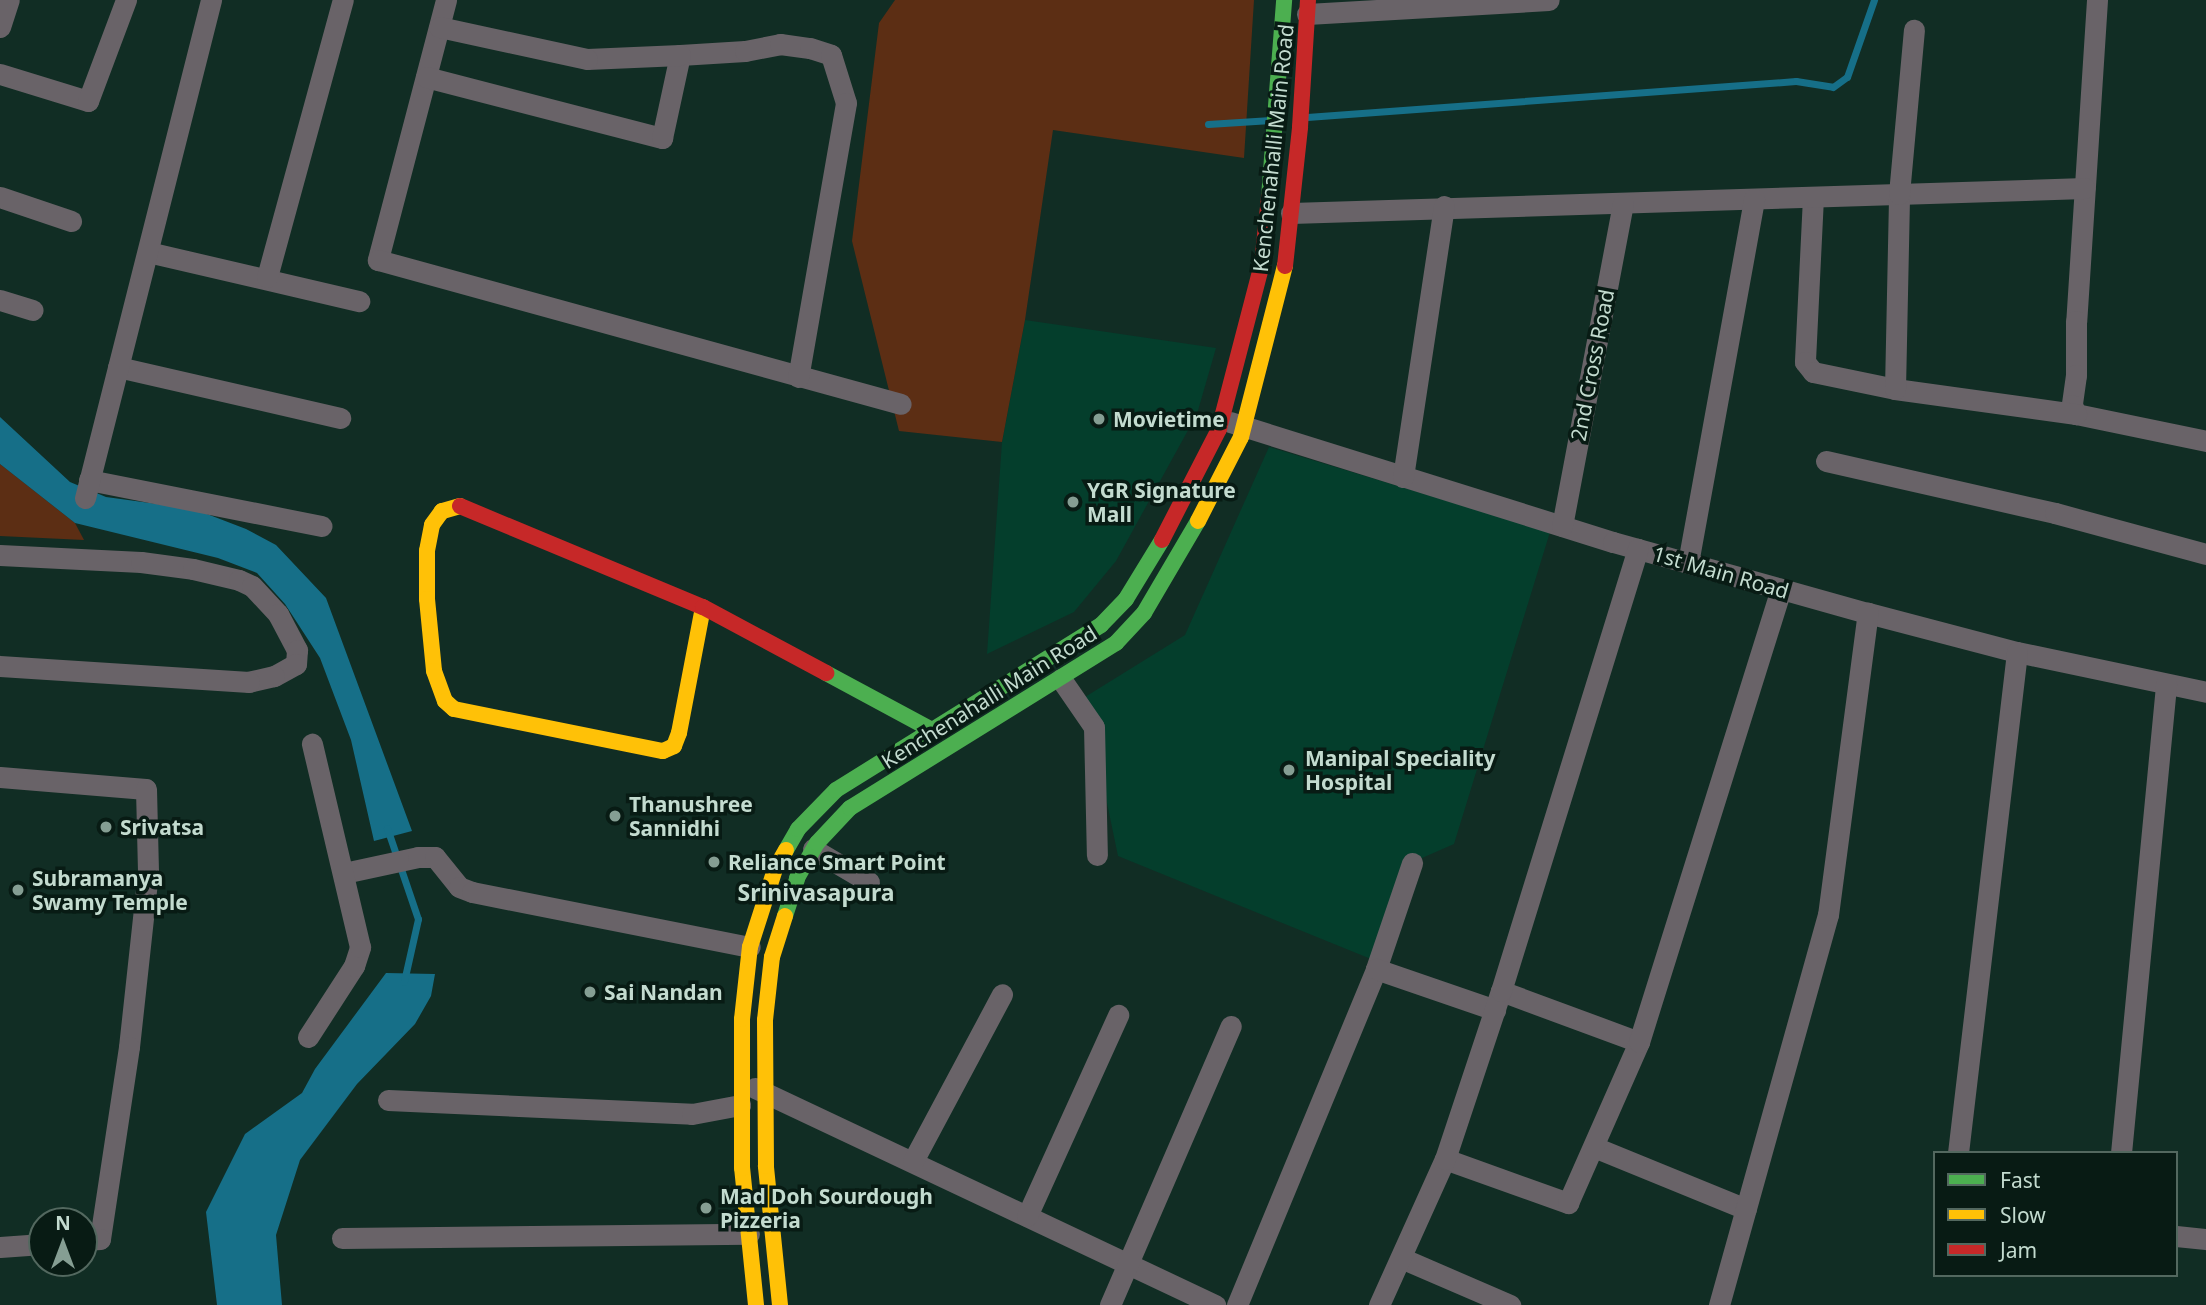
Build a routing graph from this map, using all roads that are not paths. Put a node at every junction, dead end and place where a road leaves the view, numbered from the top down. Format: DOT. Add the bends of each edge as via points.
graph roads {
  1 [pos="9,0"];
  2 [pos="126,0"];
  3 [pos="211,0"];
  4 [pos="343,0"];
  5 [pos="446,0"];
  6 [pos="1284,0"];
  7 [pos="1549,0"];
  8 [pos="2097,0"];
  9 [pos="1308,7"];
  10 [pos="0,27"];
  11 [pos="439,27"];
  12 [pos="1914,30"];
  13 [pos="680,55"];
  14 [pos="0,74"];
  15 [pos="426,77"];
  16 [pos="2085,188"];
  17 [pos="1899,194"];
  18 [pos="0,197"];
  19 [pos="1814,197"];
  20 [pos="1754,199"];
  21 [pos="1623,204"];
  22 [pos="1444,206"];
  23 [pos="1291,214"];
  24 [pos="71,221"];
  25 [pos="148,252"];
  26 [pos="267,277"];
  27 [pos="0,300"];
  28 [pos="359,301"];
  29 [pos="32,310"];
  30 [pos="118,367"];
  31 [pos="798,377"];
  32 [pos="1895,389"];
  33 [pos="901,404"];
  34 [pos="2076,414"];
  35 [pos="340,418"];
  36 [pos="1222,419"];
  37 [pos="1244,427"];
  38 [pos="2206,441"];
  39 [pos="1826,461"];
  40 [pos="1403,477"];
  41 [pos="322,526"];
  42 [pos="1562,526"];
  43 [pos="1638,549"];
  44 [pos="2206,554"];
  45 [pos="0,555"];
  46 [pos="1688,563"];
  47 [pos="1781,589"];
  48 [pos="703,607"];
  49 [pos="1868,613"];
  50 [pos="2017,652"];
  51 [pos="0,666"];
  52 [pos="1061,678"];
  53 [pos="2166,684"];
  54 [pos="2206,692"];
  55 [pos="932,730"];
  56 [pos="312,744"];
  57 [pos="0,777"];
  58 [pos="813,849"];
  59 [pos="1097,855"];
  60 [pos="1412,863"];
  61 [pos="344,873"];
  62 [pos="869,881"];
  63 [pos="750,947"];
  64 [pos="1376,969"];
  65 [pos="1002,994"];
  66 [pos="1498,1000"];
  67 [pos="1118,1015"];
  68 [pos="1231,1026"];
  69 [pos="308,1037"];
  70 [pos="1639,1042"];
  71 [pos="764,1091"];
  72 [pos="740,1094"];
  73 [pos="388,1100"];
  74 [pos="1594,1147"];
  75 [pos="1958,1151"];
  76 [pos="2121,1151"];
  77 [pos="1445,1159"];
  78 [pos="913,1161"];
  79 [pos="1746,1209"];
  80 [pos="1027,1216"];
  81 [pos="749,1234"];
  82 [pos="2178,1236"];
  83 [pos="342,1237"];
  84 [pos="98,1239"];
  85 [pos="2206,1239"];
  86 [pos="28,1245"];
  87 [pos="0,1247"];
  88 [pos="1401,1258"];
  89 [pos="1130,1264"];
  90 [pos="756,1305"];
  91 [pos="780,1305"];
  92 [pos="1110,1305"];
  93 [pos="1215,1305"];
  94 [pos="1237,1305"];
  95 [pos="1379,1305"];
  96 [pos="1510,1305"];
  97 [pos="1719,1305"];
  1 -- 10 [label="street"];
  2 -- 14 [label="street" via="88,101"];
  3 -- 25 [label="street"];
  4 -- 26 [label="street"];
  5 -- 11 [label="street"];
  6 -- 36 [label="main road, Kenchenahalli Main Road" via="1262,264"];
  7 -- 9 [label="street"];
  8 -- 16 [label="street"];
  9 -- 23 [label="main road, Kenchenahalli Main Road"];
  11 -- 13 [label="street" via="587,59"];
  11 -- 15 [label="street"];
  12 -- 17 [label="street"];
  13 -- 15 [label="street" via="662,138"];
  13 -- 31 [label="street" via="780,44 831,55 846,103"];
  15 -- 31 [label="street" via="378,260"];
  16 -- 17 [label="street"];
  16 -- 34 [label="street" via="2072,405"];
  17 -- 19 [label="street"];
  17 -- 32 [label="street"];
  18 -- 24 [label="street"];
  19 -- 20 [label="street"];
  19 -- 32 [label="street" via="1805,362 1813,372"];
  20 -- 21 [label="street"];
  20 -- 46 [label="street"];
  21 -- 22 [label="street"];
  21 -- 42 [label="street, 2nd Cross Road"];
  22 -- 23 [label="street"];
  22 -- 40 [label="street"];
  23 -- 37 [label="main road, Kenchenahalli Main Road" via="1285,268"];
  25 -- 26 [label="street"];
  25 -- 30 [label="street"];
  26 -- 28 [label="street"];
  27 -- 29 [label="street"];
  30 -- 35 [label="street"];
  30 -- 41 [label="street" via="87,489"];
  31 -- 33 [label="street"];
  32 -- 34 [label="street"];
  34 -- 38 [label="street"];
  36 -- 37 [label="street, 1st Main Road"];
  36 -- 55 [label="main road, Kenchenahalli Main Road" via="1154,555 1126,599 1101,625"];
  37 -- 40 [label="street, 1st Main Road"];
  37 -- 52 [label="main road, Kenchenahalli Main Road" via="1174,566 1144,613 1116,643"];
  39 -- 44 [label="street" via="2054,513"];
  40 -- 42 [label="street, 1st Main Road"];
  42 -- 43 [label="street, 1st Main Road"];
  43 -- 46 [label="street, 1st Main Road"];
  43 -- 66 [label="street"];
  45 -- 51 [label="street" via="141,562 239,580 252,586 278,614 297,650 296,664 249,682"];
  46 -- 47 [label="street, 1st Main Road"];
  47 -- 49 [label="street, 1st Main Road"];
  47 -- 70 [label="street"];
  48 -- 48 [label="main road" via="473,509 459,506 442,511 432,524 427,599 434,671 445,701 454,709 663,751 674,746 679,733"];
  48 -- 55 [label="main road"];
  49 -- 50 [label="street, 1st Main Road"];
  49 -- 79 [label="street" via="1828,915"];
  50 -- 53 [label="street, 1st Main Road"];
  50 -- 75 [label="street"];
  52 -- 58 [label="main road, Kenchenahalli Main Road" via="870,794 833,824"];
  52 -- 59 [label="street" via="1094,727"];
  53 -- 54 [label="street, 1st Main Road"];
  53 -- 76 [label="street"];
  55 -- 63 [label="main road, Kenchenahalli Main Road" via="835,790 798,829 775,869"];
  56 -- 61 [label="street"];
  57 -- 84 [label="street" via="146,789 148,872 129,1047"];
  58 -- 62 [label="street"];
  58 -- 71 [label="main road, Kenchenahalli Main Road" via="797,878 772,957"];
  60 -- 64 [label="street"];
  61 -- 63 [label="street" via="435,857 459,887 472,892"];
  61 -- 69 [label="street" via="360,947 354,966"];
  63 -- 72 [label="main road, Kenchenahalli Main Road"];
  64 -- 66 [label="street"];
  64 -- 94 [label="street"];
  65 -- 78 [label="street"];
  66 -- 70 [label="street"];
  66 -- 77 [label="street"];
  67 -- 80 [label="street"];
  68 -- 89 [label="street"];
  70 -- 74 [label="street"];
  71 -- 72 [label="street"];
  71 -- 78 [label="street"];
  71 -- 91 [label="main road, Kenchenahalli Main Road" via="766,1166"];
  72 -- 73 [label="street" via="692,1114"];
  72 -- 81 [label="main road, Kenchenahalli Main Road"];
  74 -- 77 [label="street" via="1568,1203"];
  74 -- 79 [label="street"];
  77 -- 88 [label="street"];
  78 -- 80 [label="street"];
  79 -- 97 [label="street"];
  80 -- 89 [label="street"];
  81 -- 83 [label="street"];
  81 -- 90 [label="main road, Kenchenahalli Main Road"];
  82 -- 85 [label="street"];
  86 -- 87 [label="street"];
  88 -- 95 [label="street"];
  88 -- 96 [label="street"];
  89 -- 92 [label="street"];
  89 -- 93 [label="street"];
}
